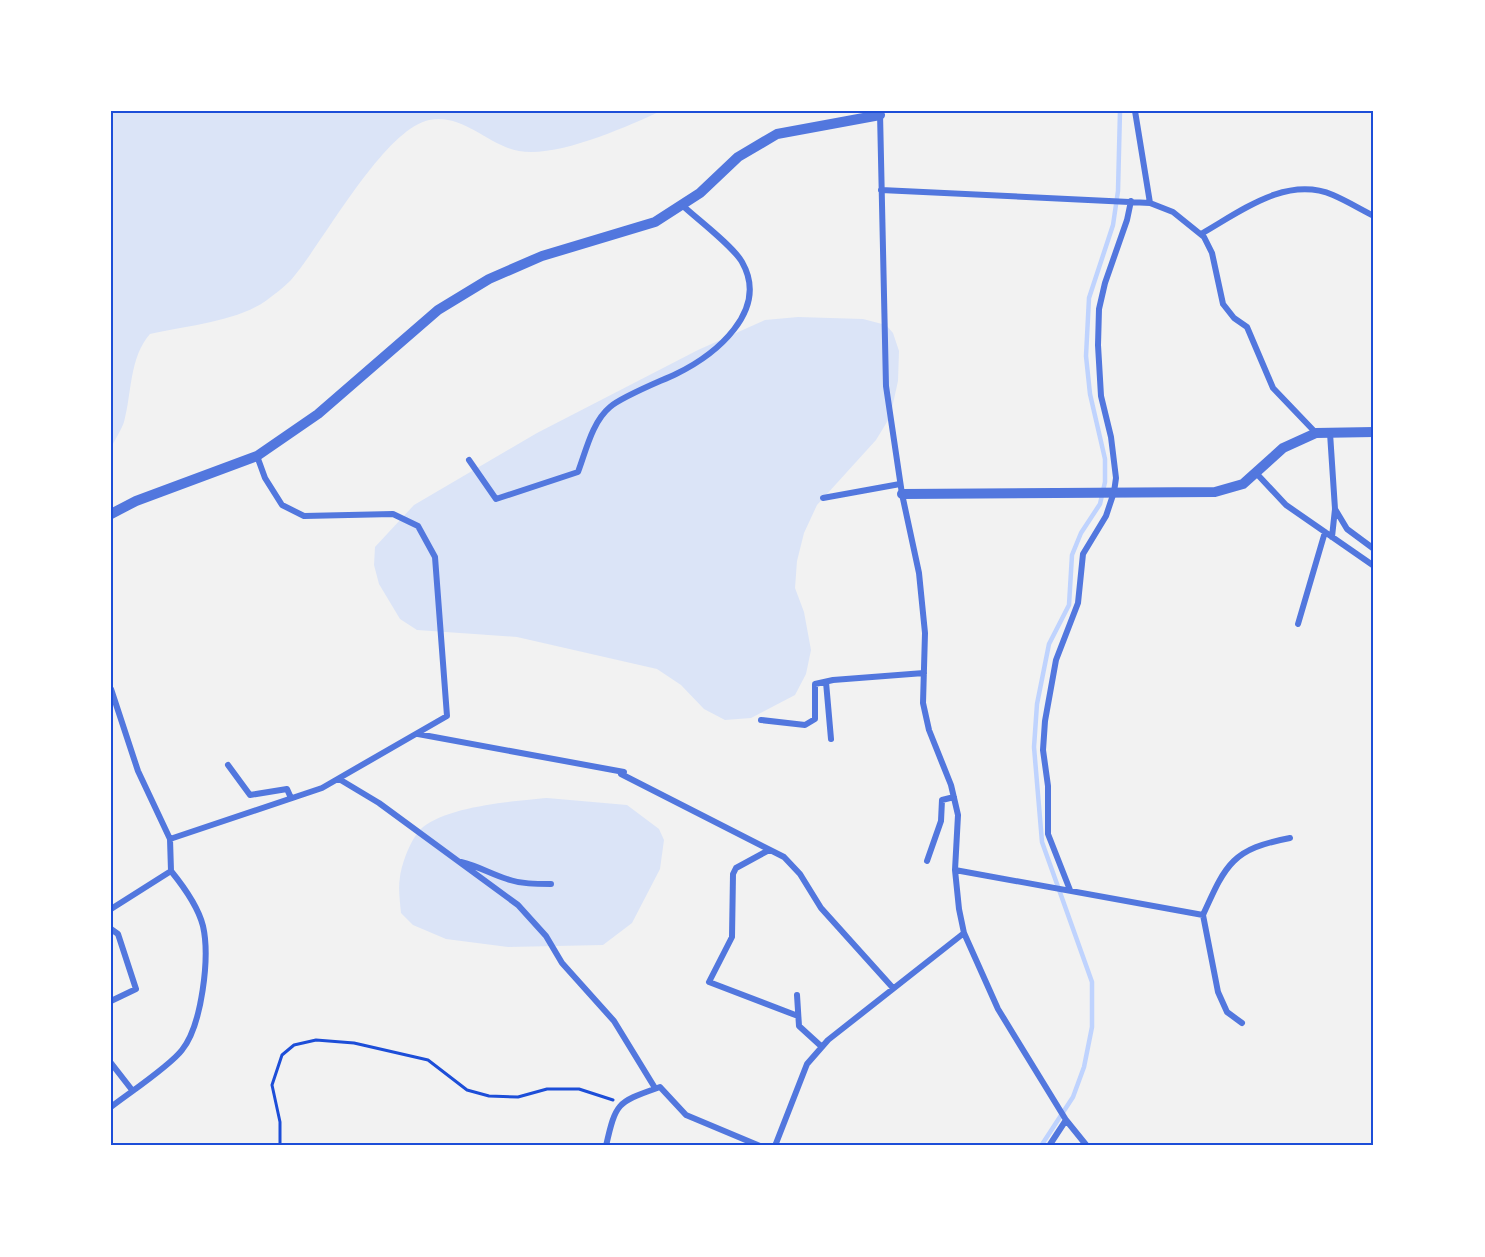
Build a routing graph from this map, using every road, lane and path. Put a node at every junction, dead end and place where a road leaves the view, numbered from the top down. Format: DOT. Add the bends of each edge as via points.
graph roads {
  1 [pos="1135,111"];
  2 [pos="880,113"];
  3 [pos="881,190"];
  4 [pos="1131,201"];
  5 [pos="1150,203"];
  6 [pos="682,205"];
  7 [pos="1374,216"];
  8 [pos="1202,234"];
  9 [pos="1374,432"];
  10 [pos="1316,433"];
  11 [pos="1330,434"];
  12 [pos="257,456"];
  13 [pos="469,460"];
  14 [pos="1257,474"];
  15 [pos="901,489"];
  16 [pos="1114,492"];
  17 [pos="823,498"];
  18 [pos="1335,509"];
  19 [pos="111,514"];
  20 [pos="1325,532"];
  21 [pos="1332,537"];
  22 [pos="1374,549"];
  23 [pos="1374,566"];
  24 [pos="1298,624"];
  25 [pos="924,673"];
  26 [pos="826,682"];
  27 [pos="111,689"];
  28 [pos="761,720"];
  29 [pos="418,734"];
  30 [pos="831,739"];
  31 [pos="228,765"];
  32 [pos="339,779"];
  33 [pos="954,797"];
  34 [pos="291,798"];
  35 [pos="1290,838"];
  36 [pos="170,839"];
  37 [pos="769,850"];
  38 [pos="457,861"];
  39 [pos="927,861"];
  40 [pos="955,870"];
  41 [pos="171,871"];
  42 [pos="551,884"];
  43 [pos="1070,890"];
  44 [pos="111,909"];
  45 [pos="1203,915"];
  46 [pos="111,929"];
  47 [pos="964,933"];
  48 [pos="893,988"];
  49 [pos="797,995"];
  50 [pos="111,1002"];
  51 [pos="798,1016"];
  52 [pos="1242,1023"];
  53 [pos="822,1047"];
  54 [pos="111,1063"];
  55 [pos="655,1088"];
  56 [pos="132,1090"];
  57 [pos="621,1103"];
  58 [pos="111,1107"];
  59 [pos="1066,1120"];
  60 [pos="280,1146"];
  61 [pos="606,1146"];
  62 [pos="760,1146"];
  63 [pos="775,1146"];
  64 [pos="1049,1146"];
  65 [pos="1087,1146"];
  1 -- 5 [label="street"];
  2 -- 3 [label="street"];
  2 -- 6 [label="street" via="777,134 738,157"];
  3 -- 4 [label="street"];
  3 -- 15 [label="street" via="886,386"];
  4 -- 5 [label="street"];
  4 -- 16 [label="street" via="1099,309 1101,396 1111,437"];
  5 -- 8 [label="street" via="1173,212"];
  6 -- 12 [label="street" via="655,222 542,256 479,285 438,310 318,414"];
  6 -- 13 [label="street" via="741,260 749,278 749,297 733,334 700,362 610,406 594,429 578,472 496,499"];
  7 -- 8 [label="street" via="1331,194 1286,191 1263,198"];
  8 -- 10 [label="street" via="1212,253 1223,304 1247,327 1273,388"];
  9 -- 11 [label="street"];
  10 -- 11 [label="street"];
  10 -- 14 [label="street" via="1283,448"];
  11 -- 18 [label="street"];
  12 -- 19 [label="street"];
  12 -- 29 [label="street" via="282,505 304,516 393,514 418,526 435,557 447,716"];
  14 -- 16 [label="street" via="1243,484 1215,492"];
  14 -- 20 [label="street" via="1286,506"];
  15 -- 16 [label="street"];
  15 -- 17 [label="street"];
  15 -- 25 [label="street" via="919,573 926,633"];
  16 -- 43 [label="street" via="1106,516 1083,554 1078,603 1056,660 1045,721 1048,834"];
  18 -- 21 [label="street"];
  18 -- 22 [label="street" via="1347,529"];
  20 -- 21 [label="street"];
  20 -- 24 [label="street"];
  21 -- 23 [label="street"];
  25 -- 26 [label="street"];
  25 -- 33 [label="street" via="929,730"];
  26 -- 28 [label="street" via="814,684 815,718 805,725"];
  26 -- 30 [label="street"];
  27 -- 36 [label="street" via="138,771"];
  29 -- 32 [label="street"];
  29 -- 37 [label="street" via="624,771 621,774"];
  31 -- 34 [label="street" via="250,795 287,789"];
  32 -- 34 [label="street"];
  32 -- 38 [label="street" via="379,802"];
  33 -- 39 [label="street" via="942,800 941,821"];
  33 -- 40 [label="street" via="958,815"];
  34 -- 36 [label="street"];
  35 -- 45 [label="street" via="1265,843 1238,855 1221,875"];
  36 -- 41 [label="street"];
  37 -- 48 [label="street" via="784,857 800,874 821,908"];
  37 -- 51 [label="street" via="736,868 733,874 732,937 709,982"];
  38 -- 42 [label="street" via="477,865 505,879"];
  38 -- 55 [label="street" via="518,905 546,936 562,963 614,1021"];
  40 -- 43 [label="street"];
  40 -- 47 [label="street"];
  41 -- 44 [label="street"];
  41 -- 56 [label="street" via="186,890 203,926 206,960 195,1029 182,1051"];
  43 -- 45 [label="street"];
  45 -- 52 [label="street" via="1218,992 1227,1012"];
  46 -- 50 [label="street" via="118,934 136,989"];
  47 -- 48 [label="street"];
  47 -- 59 [label="street" via="998,1009"];
  48 -- 53 [label="street"];
  49 -- 51 [label="street"];
  51 -- 53 [label="street" via="799,1026"];
  53 -- 63 [label="street" via="807,1064"];
  54 -- 56 [label="street"];
  55 -- 57 [label="street"];
  55 -- 62 [label="street" via="660,1087 686,1115"];
  56 -- 58 [label="street"];
  57 -- 60 [label="path" via="579,1089 547,1089 518,1097 489,1096 467,1090 428,1060 354,1043 316,1040 294,1045 282,1055 272,1085 280,1122"];
  57 -- 61 [label="street"];
  59 -- 64 [label="street"];
  59 -- 65 [label="street"];
}
